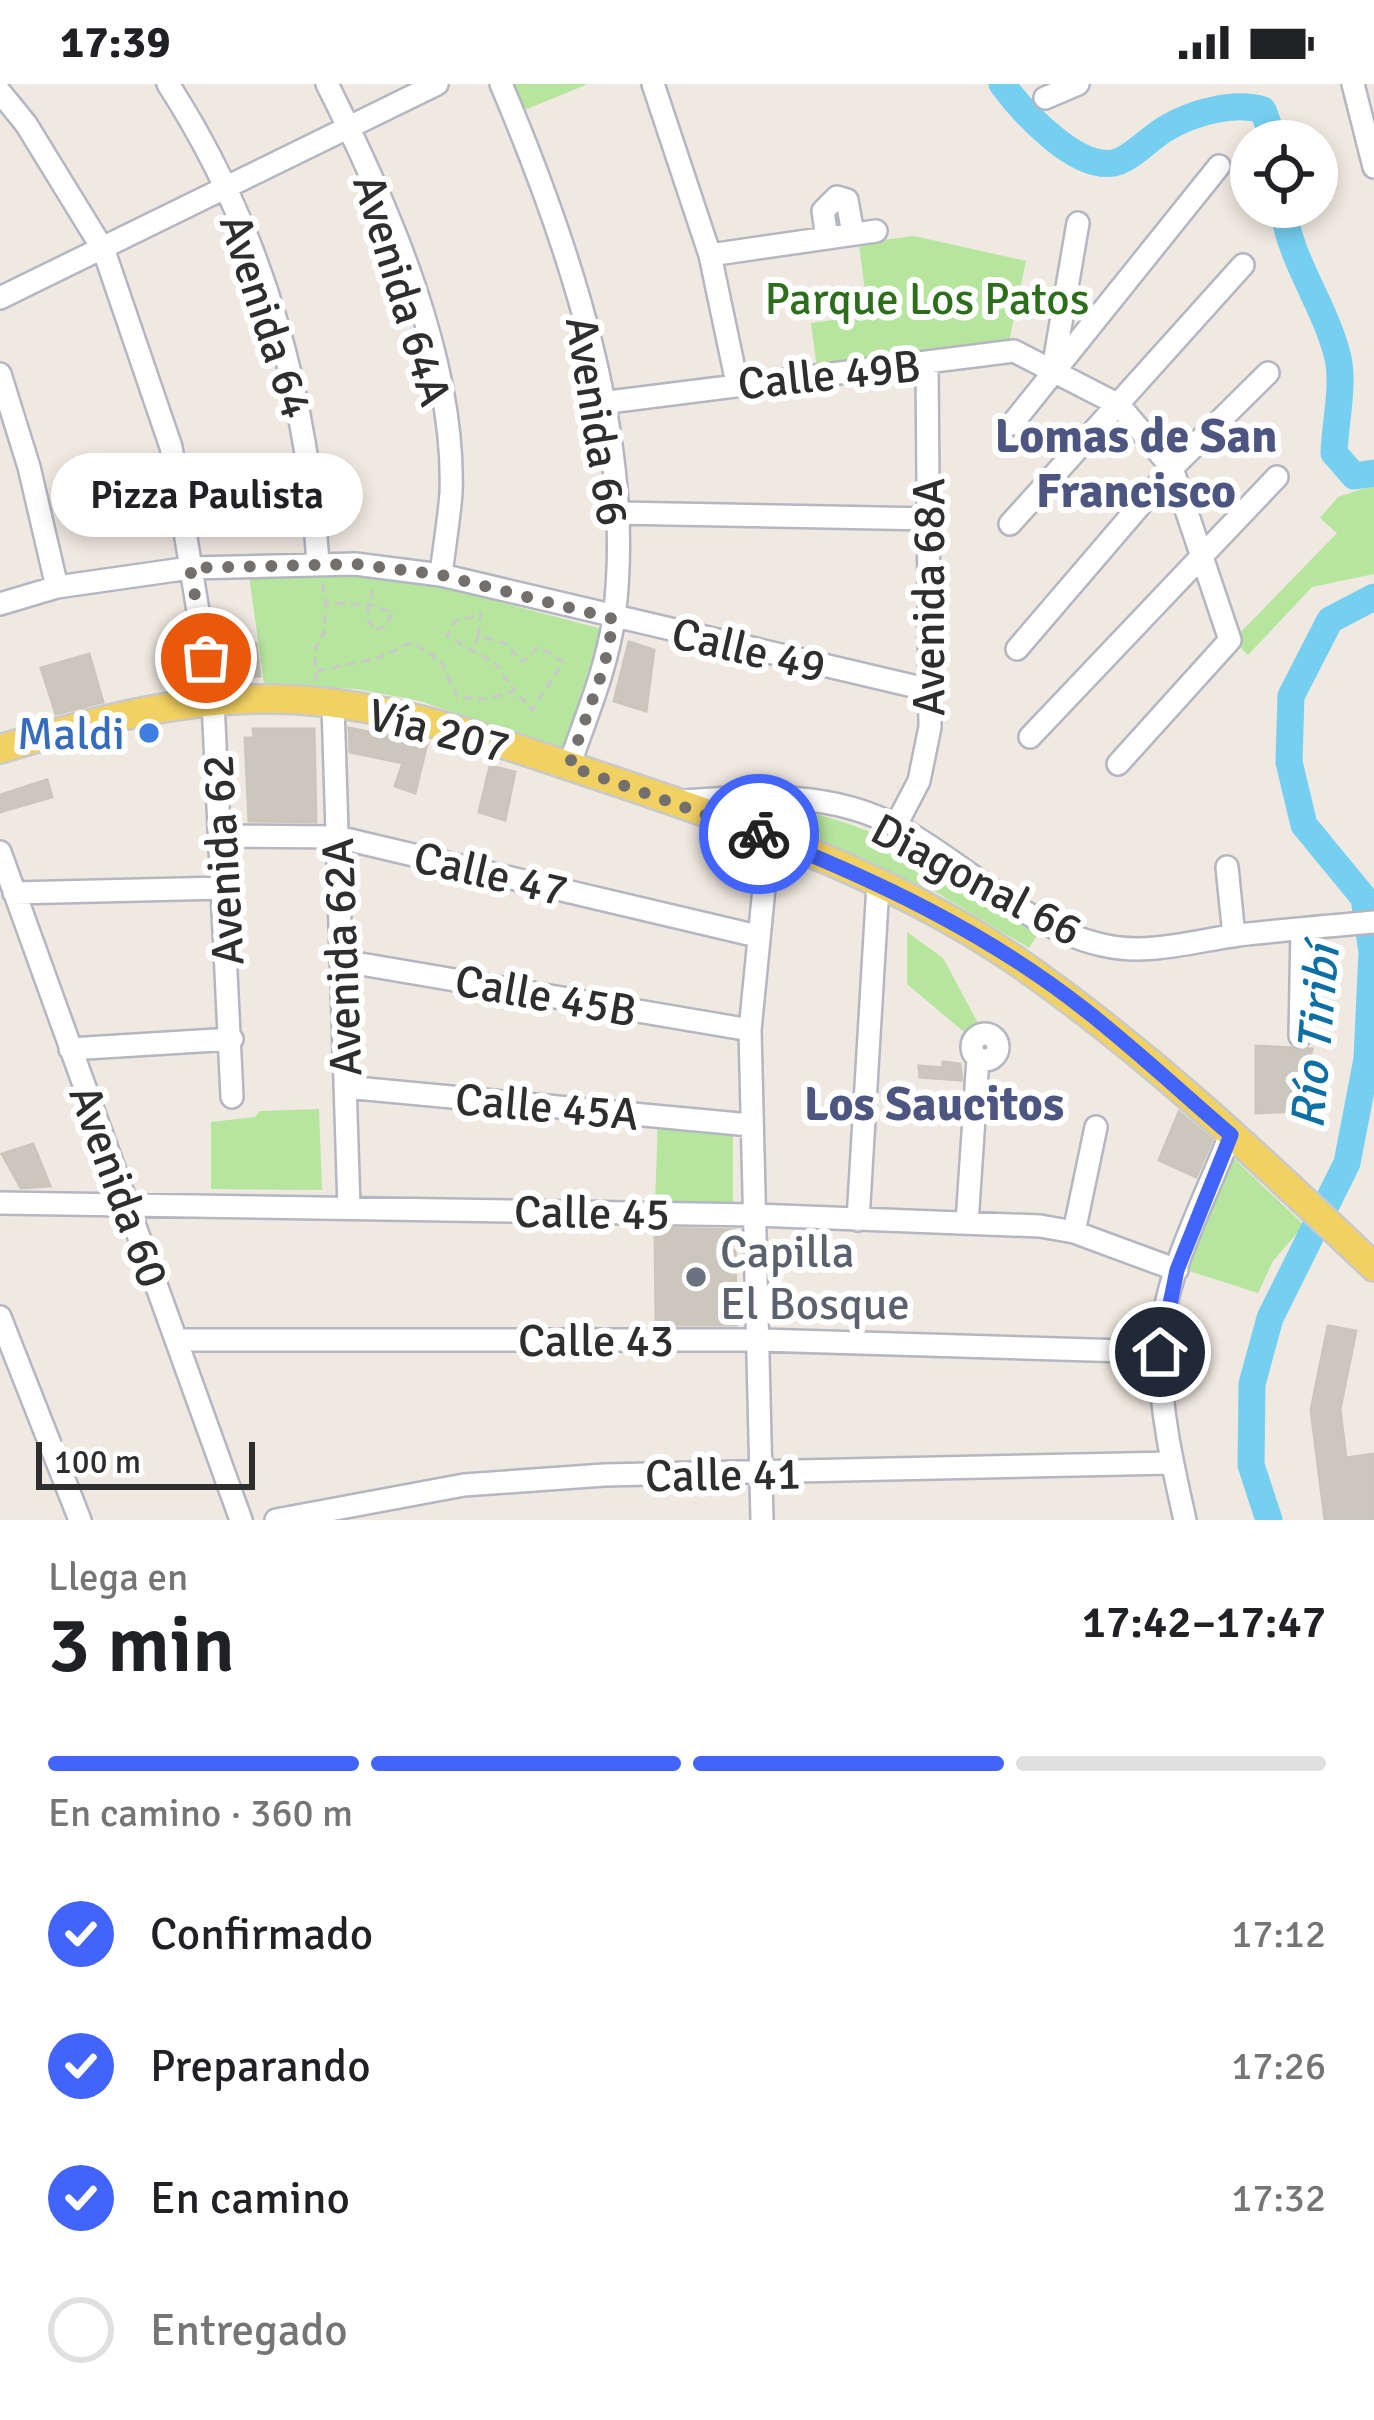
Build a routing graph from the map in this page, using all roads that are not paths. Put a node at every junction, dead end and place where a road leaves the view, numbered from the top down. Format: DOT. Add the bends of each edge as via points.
graph roads {
  1 [pos="168,84"];
  2 [pos="327,84"];
  3 [pos="437,84"];
  4 [pos="501,84"];
  5 [pos="653,84"];
  6 [pos="1078,84"];
  7 [pos="1353,84"];
  8 [pos="0,92"];
  9 [pos="1045,98"];
  10 [pos="348,126"];
  11 [pos="1220,166"];
  12 [pos="1374,167"];
  13 [pos="226,190"];
  14 [pos="1078,223"];
  15 [pos="827,238"];
  16 [pos="104,251"];
  17 [pos="710,255"];
  18 [pos="1243,265"];
  19 [pos="0,298"];
  20 [pos="927,363"];
  21 [pos="1053,370"];
  22 [pos="1268,373"];
  23 [pos="0,374"];
  24 [pos="737,383"];
  25 [pos="601,404"];
  26 [pos="1119,405"];
  27 [pos="1012,424"];
  28 [pos="1172,468"];
  29 [pos="1276,477"];
  30 [pos="617,512"];
  31 [pos="930,519"];
  32 [pos="1010,524"];
  33 [pos="1205,558"];
  34 [pos="318,563"];
  35 [pos="190,568"];
  36 [pos="441,575"];
  37 [pos="57,587"];
  38 [pos="0,604"];
  39 [pos="614,619"];
  40 [pos="1017,649"];
  41 [pos="930,690"];
  42 [pos="324,696"];
  43 [pos="213,702"];
  44 [pos="1030,737"];
  45 [pos="0,749"];
  46 [pos="1118,764"];
  47 [pos="569,766"];
  48 [pos="677,802"];
  49 [pos="896,825"];
  50 [pos="221,836"];
  51 [pos="337,837"];
  52 [pos="769,838"];
  53 [pos="0,852"];
  54 [pos="1227,867"];
  55 [pos="878,885"];
  56 [pos="223,888"];
  57 [pos="14,893"];
  58 [pos="1374,922"];
  59 [pos="1302,929"];
  60 [pos="758,936"];
  61 [pos="1234,936"];
  62 [pos="343,961"];
  63 [pos="750,1030"];
  64 [pos="1300,1036"];
  65 [pos="232,1039"];
  66 [pos="70,1049"];
  67 [pos="979,1058"];
  68 [pos="345,1087"];
  69 [pos="232,1097"];
  70 [pos="750,1125"];
  71 [pos="1096,1127"];
  72 [pos="1231,1135"];
  73 [pos="0,1203"];
  74 [pos="128,1206"];
  75 [pos="349,1208"];
  76 [pos="754,1215"];
  77 [pos="858,1220"];
  78 [pos="967,1223"];
  79 [pos="1074,1232"];
  80 [pos="1374,1267"];
  81 [pos="1177,1270"];
  82 [pos="0,1317"];
  83 [pos="176,1340"];
  84 [pos="758,1340"];
  85 [pos="1160,1352"];
  86 [pos="24,1376"];
  87 [pos="0,1379"];
  88 [pos="1172,1463"];
  89 [pos="760,1475"];
  90 [pos="80,1520"];
  91 [pos="242,1520"];
  92 [pos="277,1520"];
  93 [pos="762,1520"];
  94 [pos="1185,1520"];
  1 -- 13 [label="street, Avenida 64"];
  2 -- 10 [label="street, Avenida 64A"];
  3 -- 10 [label="street"];
  4 -- 25 [label="street, Avenida 66" via="568,253"];
  5 -- 17 [label="street"];
  6 -- 9 [label="street"];
  7 -- 12 [label="street"];
  8 -- 16 [label="street, Avenida 62"];
  10 -- 13 [label="street"];
  10 -- 36 [label="street, Avenida 64A" via="387,211 444,415 451,491"];
  11 -- 21 [label="street"];
  13 -- 16 [label="street"];
  13 -- 34 [label="street, Avenida 64" via="262,272 293,379 312,468"];
  14 -- 21 [label="street"];
  15 -- 15 [label="street" via="865,232 848,200 837,197 823,212"];
  15 -- 17 [label="street"];
  16 -- 19 [label="street"];
  16 -- 35 [label="street, Avenida 62" via="171,447"];
  17 -- 24 [label="street"];
  18 -- 26 [label="street"];
  20 -- 21 [label="street, Calle 49B" via="1014,351"];
  20 -- 24 [label="street, Calle 49B"];
  20 -- 31 [label="street, Avenida 68A"];
  21 -- 26 [label="street, Calle 49B"];
  21 -- 27 [label="street"];
  22 -- 28 [label="street"];
  23 -- 37 [label="street"];
  24 -- 25 [label="street, Calle 49B"];
  25 -- 30 [label="street, Avenida 66"];
  26 -- 28 [label="street"];
  26 -- 32 [label="street"];
  28 -- 33 [label="street"];
  28 -- 40 [label="street"];
  29 -- 33 [label="street"];
  30 -- 31 [label="street"];
  30 -- 39 [label="street, Avenida 66"];
  31 -- 41 [label="street, Avenida 68A"];
  33 -- 44 [label="street"];
  33 -- 46 [label="street" via="1230,640"];
  34 -- 35 [label="street, Calle 49"];
  34 -- 36 [label="street, Calle 49"];
  35 -- 37 [label="street, Calle 49"];
  35 -- 43 [label="street, Avenida 62"];
  36 -- 39 [label="street, Calle 49"];
  37 -- 38 [label="street, Calle 49"];
  39 -- 41 [label="street, Calle 49"];
  39 -- 47 [label="street, Avenida 66"];
  41 -- 49 [label="street, Avenida 68A" via="919,781"];
  42 -- 43 [label="main road, Vía 207"];
  42 -- 47 [label="main road, Vía 207"];
  42 -- 51 [label="street, Avenida 62A"];
  43 -- 45 [label="main road, Vía 207" via="118,714"];
  43 -- 50 [label="street, Avenida 62"];
  47 -- 48 [label="main road, Vía 207"];
  48 -- 49 [label="street, Diagonal 66" via="750,794 808,799"];
  48 -- 52 [label="main road, Vía 207"];
  49 -- 61 [label="street, Diagonal 66" via="1060,928 1121,956"];
  50 -- 51 [label="street, Calle 47"];
  50 -- 56 [label="street, Avenida 62"];
  51 -- 60 [label="street, Calle 47"];
  51 -- 62 [label="street, Avenida 62A"];
  52 -- 55 [label="main road, Vía 207"];
  52 -- 60 [label="street"];
  53 -- 57 [label="street, Avenida 60"];
  54 -- 61 [label="street"];
  55 -- 72 [label="main road, Vía 207" via="930,908 1082,1007"];
  55 -- 77 [label="street"];
  56 -- 57 [label="street"];
  56 -- 65 [label="street, Avenida 62"];
  57 -- 66 [label="street, Avenida 60"];
  58 -- 59 [label="street, Diagonal 66"];
  59 -- 61 [label="street, Diagonal 66"];
  59 -- 64 [label="street"];
  60 -- 63 [label="street"];
  62 -- 63 [label="street, Calle 45B"];
  62 -- 68 [label="street, Avenida 62A"];
  63 -- 70 [label="street"];
  65 -- 66 [label="street"];
  65 -- 69 [label="street, Avenida 62"];
  66 -- 74 [label="street, Avenida 60"];
  67 -- 78 [label="street"];
  68 -- 70 [label="street, Calle 45A"];
  68 -- 75 [label="street, Avenida 62A"];
  70 -- 76 [label="street"];
  71 -- 79 [label="street"];
  72 -- 80 [label="main road, Vía 207"];
  72 -- 81 [label="street"];
  73 -- 74 [label="street, Calle 45"];
  74 -- 75 [label="street, Calle 45"];
  74 -- 83 [label="street, Avenida 60"];
  75 -- 76 [label="street, Calle 45"];
  76 -- 77 [label="street, Calle 45"];
  76 -- 84 [label="street"];
  77 -- 78 [label="street, Calle 45"];
  78 -- 79 [label="street, Calle 45"];
  79 -- 81 [label="street, Calle 45"];
  81 -- 85 [label="street"];
  82 -- 86 [label="street"];
  83 -- 84 [label="street, Calle 43"];
  83 -- 91 [label="street, Avenida 60"];
  84 -- 85 [label="street, Calle 43"];
  84 -- 89 [label="street"];
  85 -- 88 [label="street"];
  86 -- 87 [label="street"];
  86 -- 90 [label="street"];
  88 -- 89 [label="street, Calle 41"];
  88 -- 94 [label="street"];
  89 -- 92 [label="street, Calle 41" via="464,1485"];
  89 -- 93 [label="street"];
}
